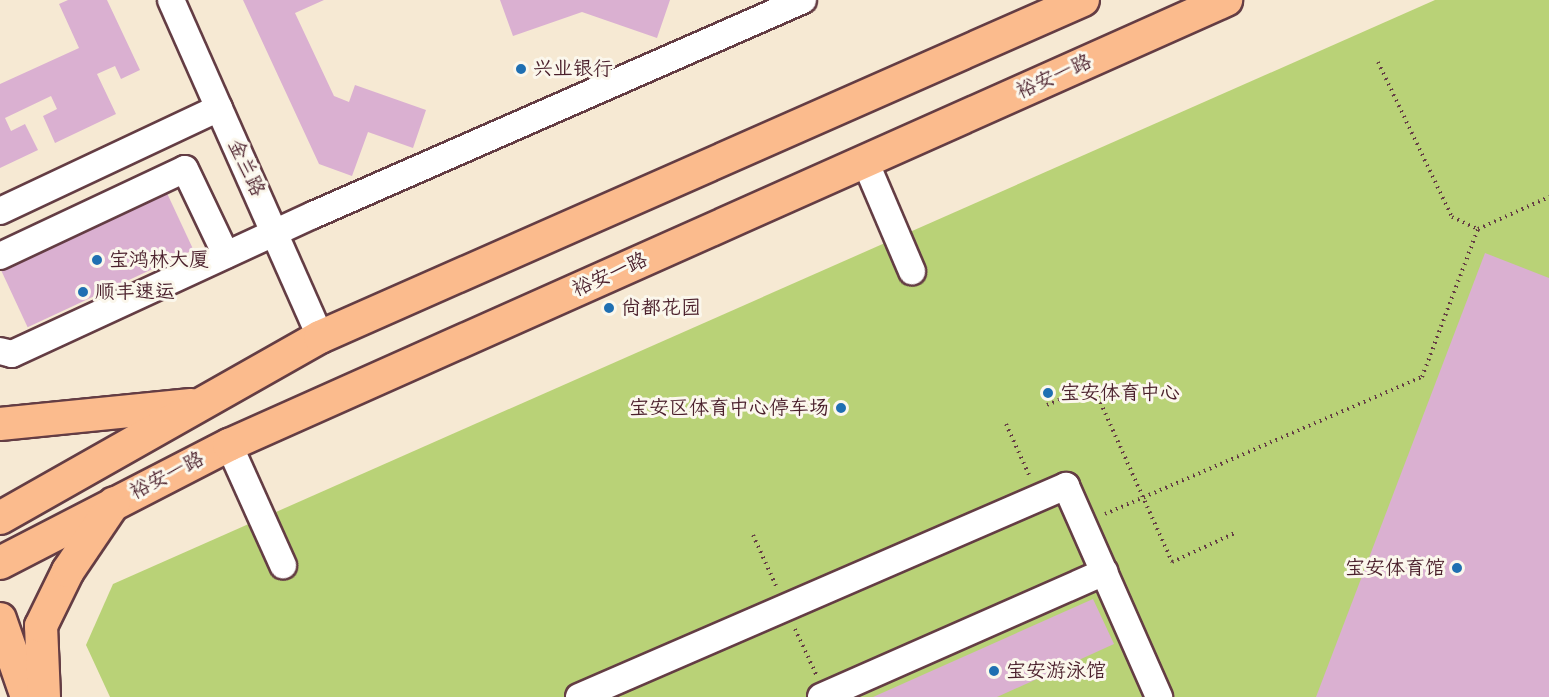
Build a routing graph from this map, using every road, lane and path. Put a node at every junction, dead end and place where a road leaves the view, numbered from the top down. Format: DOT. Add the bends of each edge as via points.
graph roads {
  1 [pos="171,0"];
  2 [pos="803,0"];
  3 [pos="1083,0"];
  4 [pos="1226,0"];
  5 [pos="1378,62"];
  6 [pos="219,108"];
  7 [pos="865,161"];
  8 [pos="1549,197"];
  9 [pos="0,211"];
  10 [pos="1478,229"];
  11 [pos="276,232"];
  12 [pos="226,255"];
  13 [pos="0,256"];
  14 [pos="912,271"];
  15 [pos="320,337"];
  16 [pos="0,351"];
  17 [pos="197,405"];
  18 [pos="1047,405"];
  19 [pos="0,424"];
  20 [pos="1006,424"];
  21 [pos="229,445"];
  22 [pos="1143,497"];
  23 [pos="1039,498"];
  24 [pos="115,502"];
  25 [pos="0,518"];
  26 [pos="1083,524"];
  27 [pos="1235,533"];
  28 [pos="753,535"];
  29 [pos="0,562"];
  30 [pos="283,565"];
  31 [pos="1105,572"];
  32 [pos="786,608"];
  33 [pos="0,619"];
  34 [pos="0,680"];
  35 [pos="823,696"];
  36 [pos="5,697"];
  37 [pos="27,697"];
  38 [pos="44,697"];
  39 [pos="579,697"];
  40 [pos="1159,697"];
  1 -- 6 [label="street, 金兰路"];
  2 -- 11 [label="street"];
  3 -- 15 [label="main road"];
  4 -- 7 [label="main road, 裕安一路"];
  5 -- 10 [label="path" via="1452,217"];
  6 -- 9 [label="street"];
  6 -- 11 [label="street, 金兰路"];
  7 -- 14 [label="street"];
  7 -- 21 [label="main road, 裕安一路"];
  8 -- 10 [label="path"];
  10 -- 22 [label="path" via="1422,377"];
  11 -- 12 [label="street"];
  11 -- 15 [label="street, 金兰路"];
  12 -- 13 [label="street" via="185,169"];
  12 -- 16 [label="street" via="12,354"];
  15 -- 17 [label="main road"];
  17 -- 19 [label="main road"];
  17 -- 25 [label="main road"];
  18 -- 22 [label="path" via="1093,386"];
  20 -- 23 [label="path"];
  21 -- 24 [label="main road, 裕安一路"];
  21 -- 30 [label="street"];
  22 -- 26 [label="path"];
  22 -- 27 [label="path" via="1172,562"];
  23 -- 26 [label="street" via="1066,486"];
  23 -- 32 [label="street"];
  24 -- 29 [label="main road, 裕安一路"];
  24 -- 38 [label="main road" via="68,571 41,626"];
  26 -- 31 [label="street"];
  28 -- 32 [label="path"];
  31 -- 35 [label="street"];
  31 -- 40 [label="street"];
  32 -- 35 [label="path"];
  32 -- 39 [label="street"];
  33 -- 37 [label="main road"];
  34 -- 36 [label="main road"];
}
